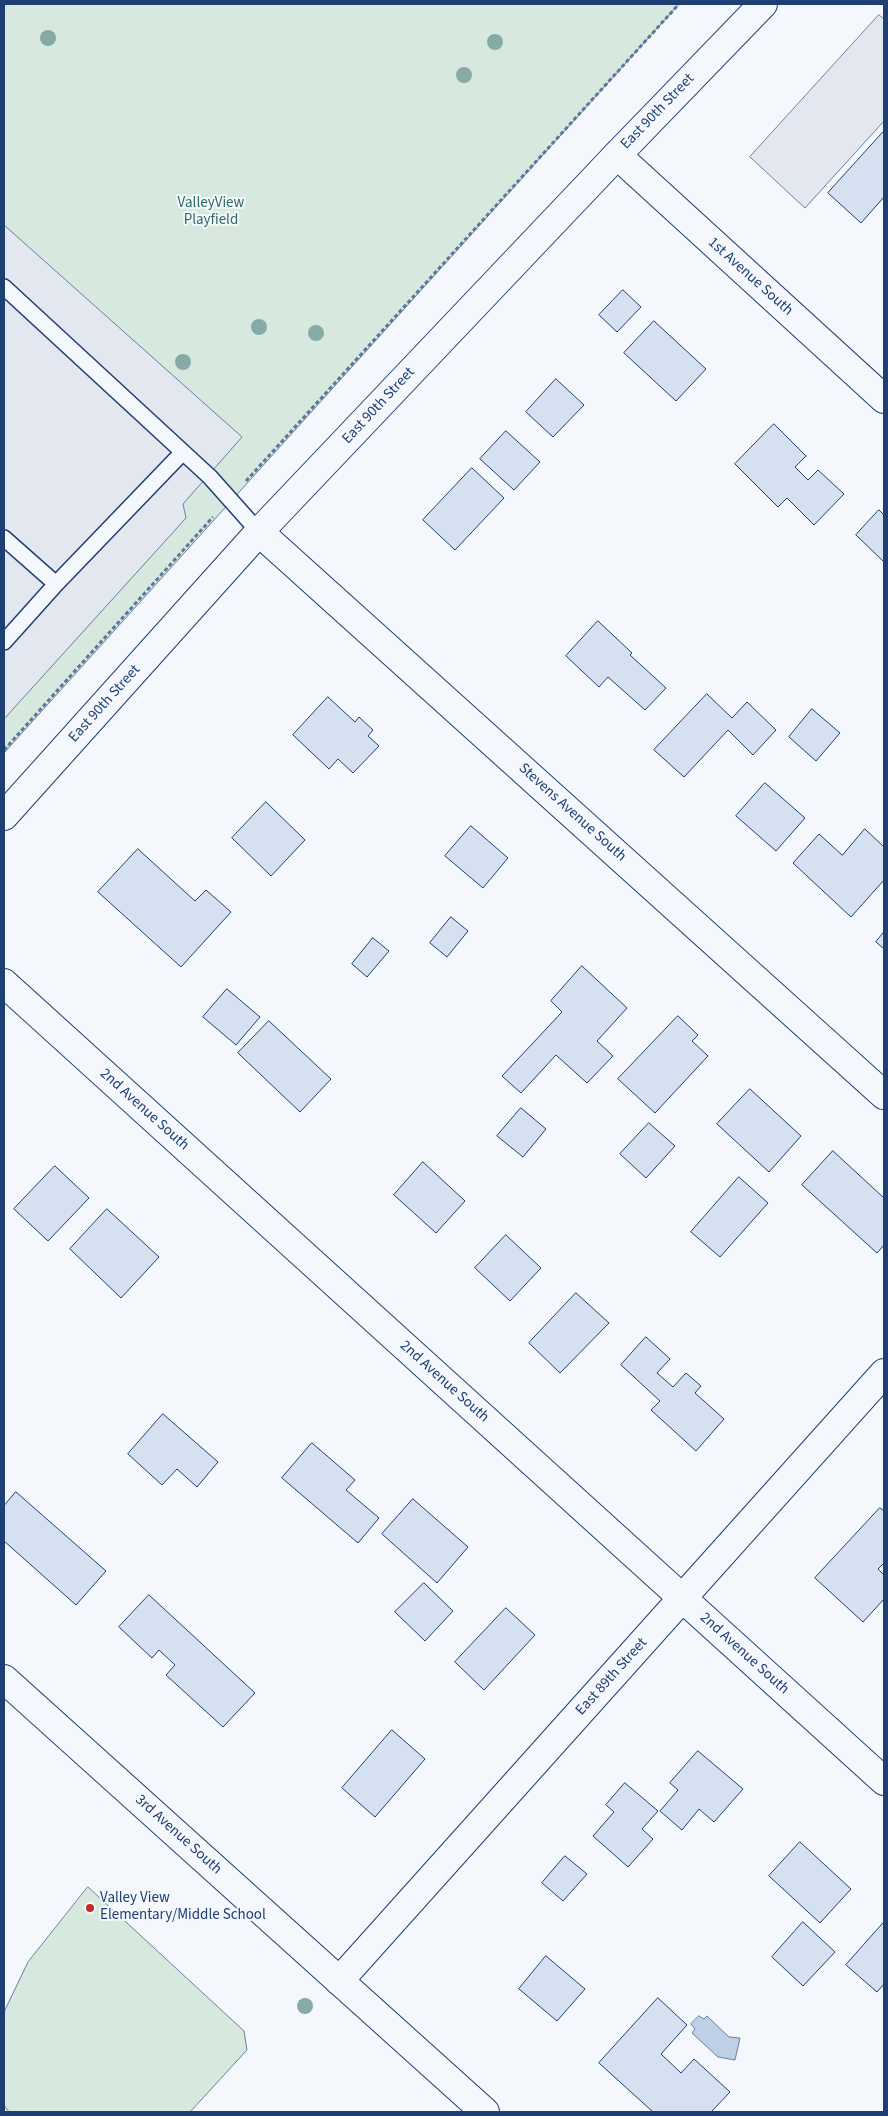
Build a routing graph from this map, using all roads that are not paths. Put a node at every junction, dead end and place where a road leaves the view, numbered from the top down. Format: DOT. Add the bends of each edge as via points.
graph roads {
  1 [pos="763,4"];
  2 [pos="617,154"];
  3 [pos="4,288"];
  4 [pos="884,399"];
  5 [pos="183,452"];
  6 [pos="259,532"];
  7 [pos="4,538"];
  8 [pos="56,584"];
  9 [pos="4,642"];
  10 [pos="4,816"];
  11 [pos="4,983"];
  12 [pos="884,1095"];
  13 [pos="884,1373"];
  14 [pos="682,1598"];
  15 [pos="4,1679"];
  16 [pos="884,1781"];
  17 [pos="339,1981"];
  18 [pos="485,2112"];
  1 -- 2 [label="street, East 90th Street"];
  2 -- 4 [label="street, 1st Avenue South"];
  2 -- 6 [label="street, East 90th Street"];
  3 -- 5 [label="lane"];
  5 -- 6 [label="lane"];
  5 -- 8 [label="lane"];
  6 -- 10 [label="street, East 90th Street"];
  6 -- 12 [label="street, Stevens Avenue South"];
  7 -- 8 [label="lane"];
  8 -- 9 [label="lane"];
  11 -- 14 [label="street, 2nd Avenue South"];
  13 -- 14 [label="street, East 89th Street"];
  14 -- 16 [label="street, 2nd Avenue South"];
  14 -- 17 [label="street, East 89th Street"];
  15 -- 17 [label="street, 3rd Avenue South"];
  17 -- 18 [label="street, 3rd Avenue South"];
}
